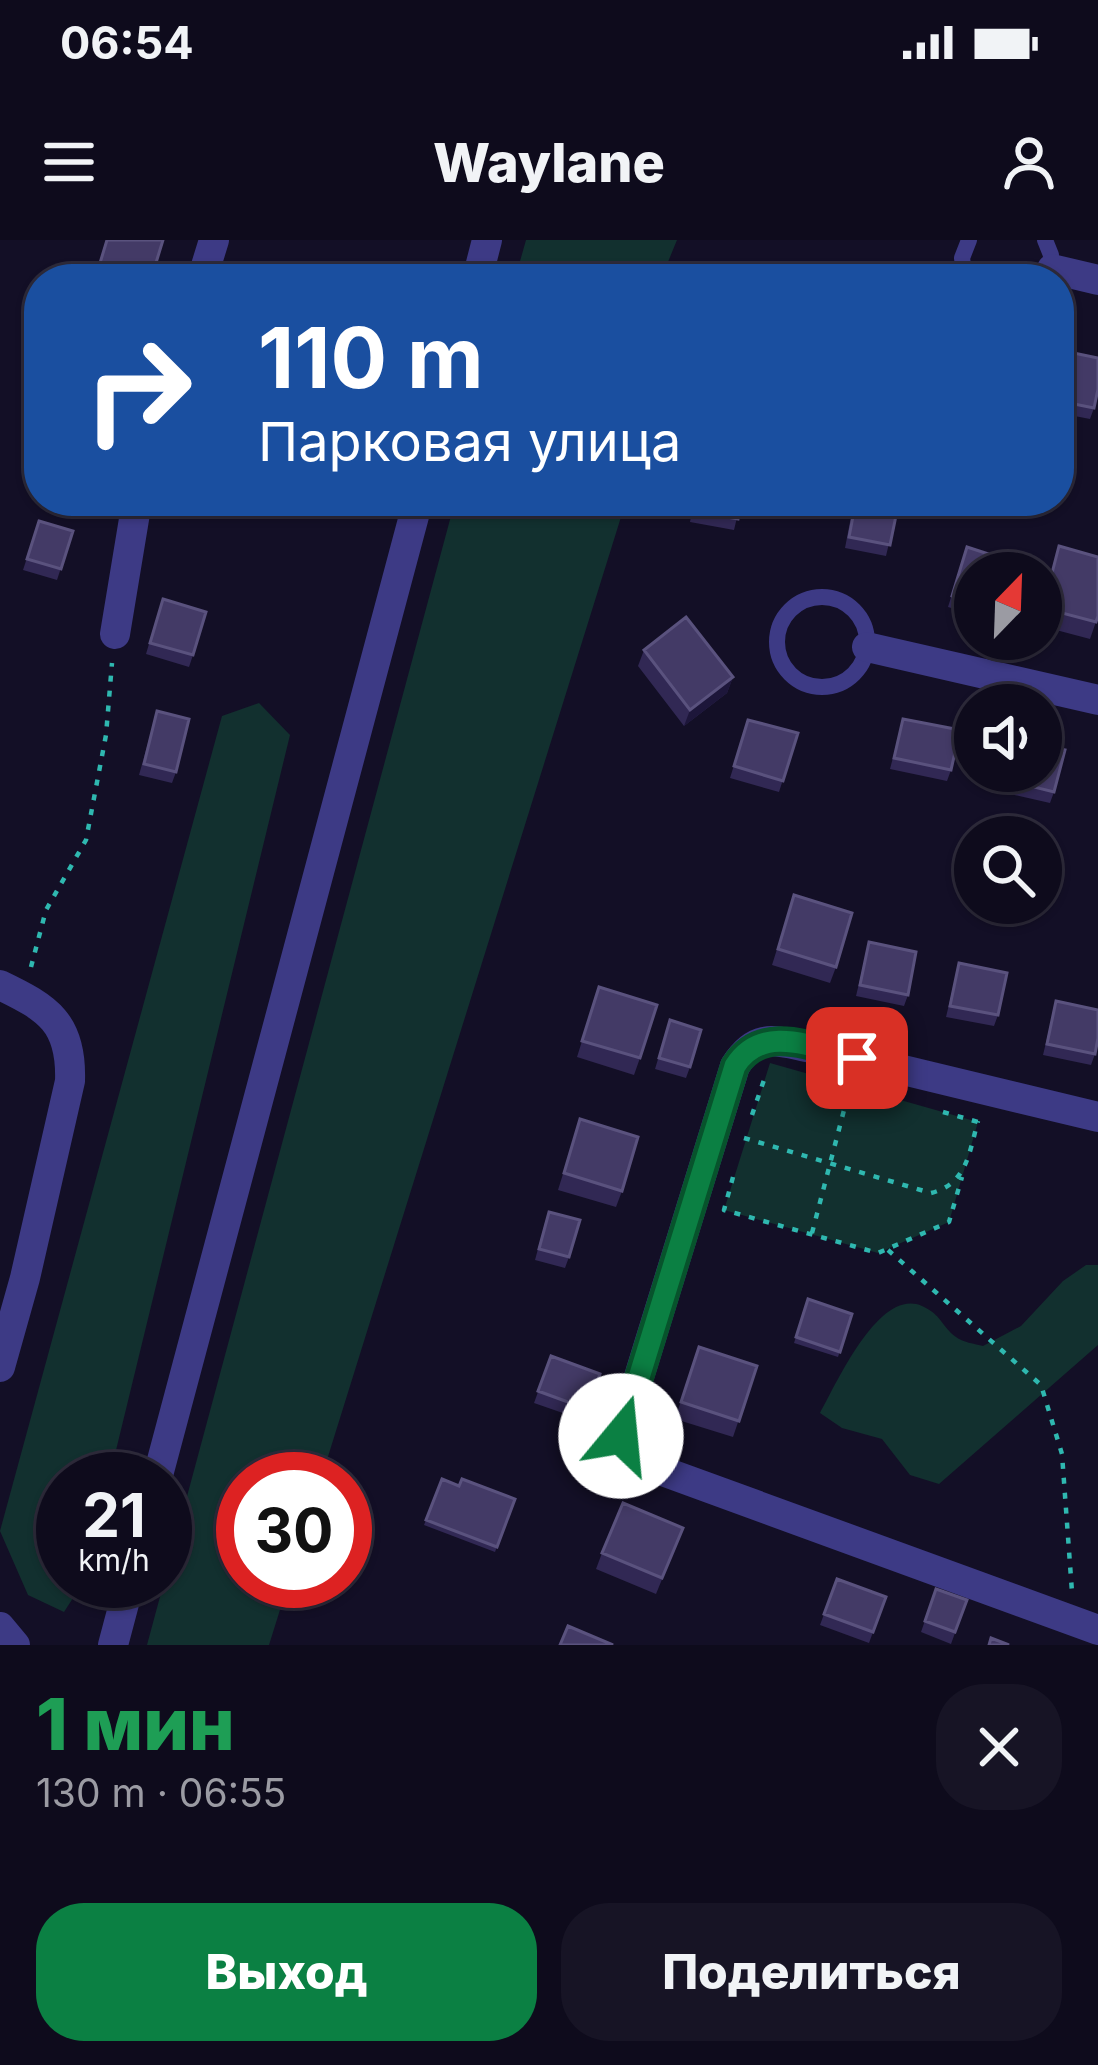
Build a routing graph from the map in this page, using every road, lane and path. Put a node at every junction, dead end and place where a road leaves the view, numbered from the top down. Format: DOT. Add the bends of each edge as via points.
graph roads {
  1 [pos="135,516"];
  2 [pos="414,516"];
  3 [pos="115,634"];
  4 [pos="867,647"];
  5 [pos="1098,700"];
  6 [pos="12,990"];
  7 [pos="758,1055"];
  8 [pos="857,1058"];
  9 [pos="988,1090"];
  10 [pos="935,1109"];
  11 [pos="1098,1117"];
  12 [pos="751,1119"];
  13 [pos="978,1122"];
  14 [pos="730,1134"];
  15 [pos="739,1156"];
  16 [pos="830,1163"];
  17 [pos="734,1174"];
  18 [pos="962,1177"];
  19 [pos="812,1234"];
  20 [pos="887,1249"];
  21 [pos="13,1275"];
  22 [pos="0,1367"];
  23 [pos="164,1452"];
  24 [pos="123,1608"];
  25 [pos="1086,1626"];
  26 [pos="0,1628"];
  27 [pos="15,1645"];
  28 [pos="113,1645"];
  1 -- 3 [label="street"];
  2 -- 23 [label="street"];
  3 -- 6 [label="path" via="86,840"];
  4 -- 4 [label="lane" via="853,674 824,687 795,678 777,637 788,611 827,597 853,608"];
  4 -- 5 [label="street"];
  6 -- 21 [label="street" via="58,1023 71,1057"];
  7 -- 8 [label="street" via="770,1040"];
  7 -- 12 [label="path"];
  7 -- 14 [label="street" via="735,1066"];
  8 -- 9 [label="street"];
  8 -- 16 [label="path"];
  9 -- 11 [label="street"];
  9 -- 13 [label="path"];
  10 -- 13 [label="path"];
  13 -- 18 [label="path"];
  14 -- 15 [label="path"];
  14 -- 16 [label="path"];
  14 -- 25 [label="street" via="621,1436 624,1451"];
  16 -- 18 [label="path" via="932,1193"];
  16 -- 19 [label="path"];
  17 -- 19 [label="path" via="724,1210"];
  18 -- 20 [label="path" via="949,1222"];
  19 -- 20 [label="path"];
  20 -- 25 [label="path" via="1041,1384 1062,1454"];
  21 -- 22 [label="street"];
  24 -- 28 [label="street"];
  26 -- 27 [label="street"];
}
